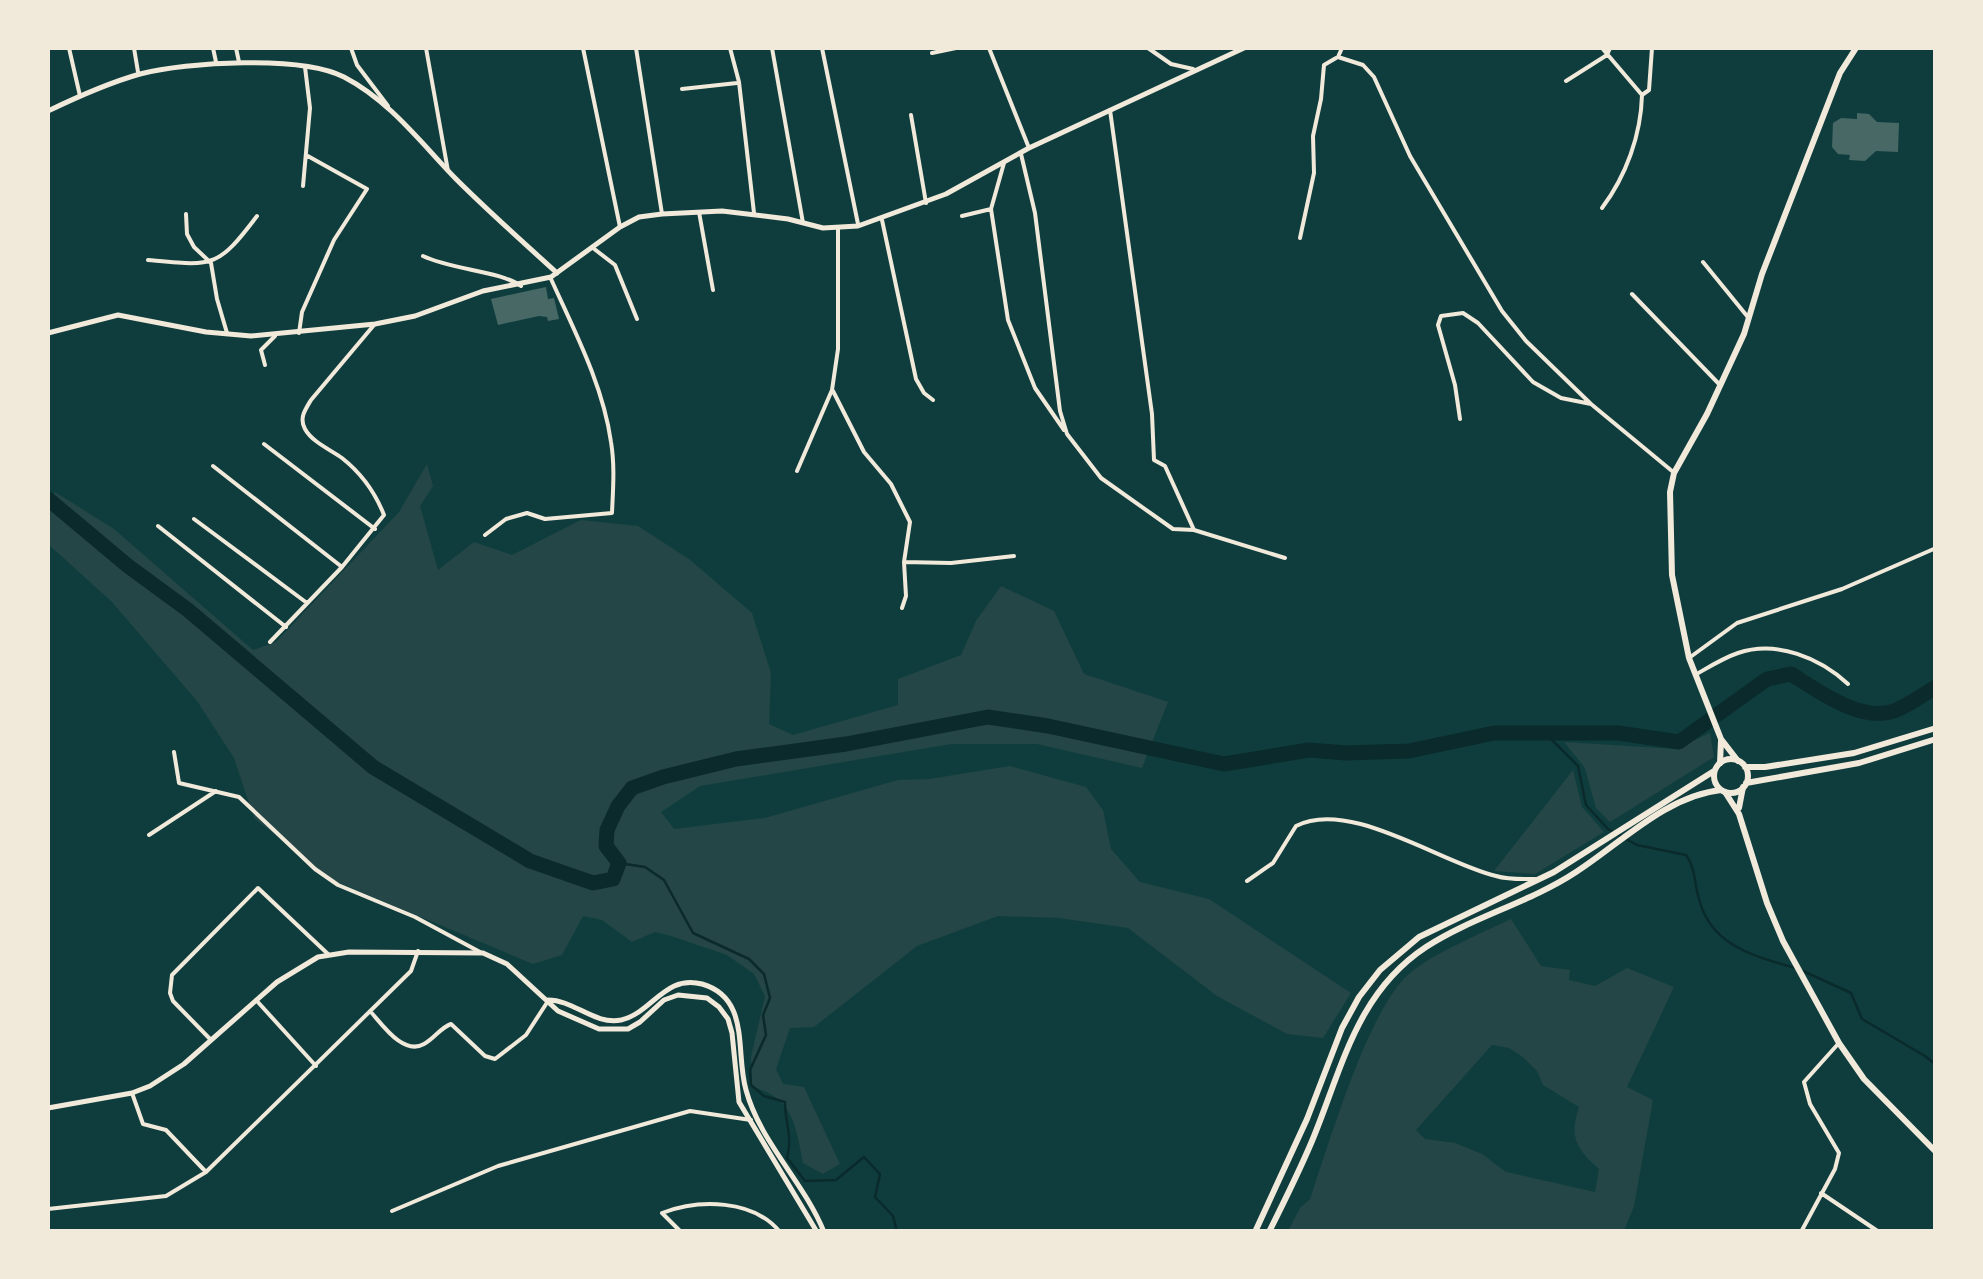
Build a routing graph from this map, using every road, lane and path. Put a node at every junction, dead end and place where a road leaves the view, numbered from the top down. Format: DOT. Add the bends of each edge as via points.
graph roads {
  1 [pos="70,48"];
  2 [pos="134,48"];
  3 [pos="213,48"];
  4 [pos="236,48"];
  5 [pos="350,48"];
  6 [pos="426,48"];
  7 [pos="584,48"];
  8 [pos="636,48"];
  9 [pos="730,48"];
  10 [pos="772,48"];
  11 [pos="822,48"];
  12 [pos="956,48"];
  13 [pos="989,48"];
  14 [pos="1148,48"];
  15 [pos="1244,48"];
  16 [pos="1342,48"];
  17 [pos="1602,48"];
  18 [pos="1610,48"];
  19 [pos="1652,48"];
  20 [pos="1856,48"];
  21 [pos="932,54"];
  22 [pos="1607,56"];
  23 [pos="1338,57"];
  24 [pos="216,64"];
  25 [pos="240,65"];
  26 [pos="305,66"];
  27 [pos="1195,70"];
  28 [pos="139,75"];
  29 [pos="1566,81"];
  30 [pos="738,82"];
  31 [pos="682,89"];
  32 [pos="80,96"];
  33 [pos="1642,96"];
  34 [pos="390,108"];
  35 [pos="1110,108"];
  36 [pos="48,110"];
  37 [pos="911,114"];
  38 [pos="1028,148"];
  39 [pos="1020,153"];
  40 [pos="306,155"];
  41 [pos="1004,163"];
  42 [pos="448,171"];
  43 [pos="303,186"];
  44 [pos="926,202"];
  45 [pos="991,208"];
  46 [pos="1602,208"];
  47 [pos="699,212"];
  48 [pos="754,213"];
  49 [pos="186,214"];
  50 [pos="662,214"];
  51 [pos="257,216"];
  52 [pos="962,216"];
  53 [pos="882,220"];
  54 [pos="803,223"];
  55 [pos="858,226"];
  56 [pos="620,228"];
  57 [pos="838,229"];
  58 [pos="1300,238"];
  59 [pos="593,248"];
  60 [pos="423,256"];
  61 [pos="148,260"];
  62 [pos="1703,262"];
  63 [pos="212,263"];
  64 [pos="554,275"];
  65 [pos="520,286"];
  66 [pos="713,290"];
  67 [pos="1632,294"];
  68 [pos="1748,317"];
  69 [pos="637,319"];
  70 [pos="375,324"];
  71 [pos="48,333"];
  72 [pos="299,333"];
  73 [pos="228,334"];
  74 [pos="275,335"];
  75 [pos="266,365"];
  76 [pos="1721,385"];
  77 [pos="832,390"];
  78 [pos="933,400"];
  79 [pos="1591,404"];
  80 [pos="1460,419"];
  81 [pos="1067,434"];
  82 [pos="264,444"];
  83 [pos="213,466"];
  84 [pos="798,471"];
  85 [pos="1674,473"];
  86 [pos="194,519"];
  87 [pos="158,526"];
  88 [pos="375,529"];
  89 [pos="1194,530"];
  90 [pos="485,535"];
  91 [pos="1936,548"];
  92 [pos="1014,556"];
  93 [pos="1285,558"];
  94 [pos="904,562"];
  95 [pos="342,567"];
  96 [pos="308,604"];
  97 [pos="902,608"];
  98 [pos="286,627"];
  99 [pos="270,642"];
  100 [pos="1689,658"];
  101 [pos="1695,675"];
  102 [pos="1848,684"];
  103 [pos="1936,728"];
  104 [pos="1936,739"];
  105 [pos="1721,740"];
  106 [pos="174,752"];
  107 [pos="1738,760"];
  108 [pos="1720,762"];
  109 [pos="1745,767"];
  110 [pos="1714,771"];
  111 [pos="1744,785"];
  112 [pos="216,791"];
  113 [pos="1723,791"];
  114 [pos="1739,814"];
  115 [pos="149,836"];
  116 [pos="1540,879"];
  117 [pos="1247,882"];
  118 [pos="418,952"];
  119 [pos="330,954"];
  120 [pos="483,954"];
  121 [pos="256,1000"];
  122 [pos="548,1000"];
  123 [pos="370,1012"];
  124 [pos="211,1040"];
  125 [pos="1839,1043"];
  126 [pos="316,1066"];
  127 [pos="132,1093"];
  128 [pos="48,1108"];
  129 [pos="748,1120"];
  130 [pos="761,1122"];
  131 [pos="1936,1152"];
  132 [pos="206,1172"];
  133 [pos="1821,1193"];
  134 [pos="48,1210"];
  135 [pos="392,1210"];
  136 [pos="680,1231"];
  137 [pos="780,1232"];
  138 [pos="820,1232"];
  139 [pos="1255,1232"];
  140 [pos="1270,1232"];
  141 [pos="1801,1232"];
  142 [pos="1880,1232"];
  1 -- 32 [label="street"];
  2 -- 28 [label="street"];
  3 -- 24 [label="street"];
  4 -- 25 [label="street"];
  5 -- 34 [label="street"];
  6 -- 42 [label="street"];
  7 -- 56 [label="street"];
  8 -- 50 [label="street"];
  9 -- 30 [label="street"];
  10 -- 54 [label="street"];
  11 -- 55 [label="street"];
  12 -- 21 [label="street"];
  13 -- 38 [label="street"];
  14 -- 27 [label="street"];
  15 -- 27 [label="street"];
  16 -- 23 [label="street"];
  17 -- 22 [label="street"];
  18 -- 22 [label="street"];
  19 -- 33 [label="street" via="1649,90"];
  20 -- 68 [label="main road" via="1840,73"];
  22 -- 29 [label="street"];
  22 -- 33 [label="street"];
  23 -- 58 [label="street" via="1324,65"];
  23 -- 79 [label="street" via="1363,64 1374,77 1410,156 1502,312"];
  24 -- 25 [label="street"];
  24 -- 28 [label="street"];
  25 -- 26 [label="street"];
  26 -- 34 [label="street" via="340,75"];
  26 -- 40 [label="street"];
  27 -- 35 [label="street"];
  28 -- 32 [label="street"];
  30 -- 31 [label="street"];
  30 -- 48 [label="street"];
  32 -- 36 [label="street"];
  33 -- 46 [label="street" via="1635,144"];
  34 -- 42 [label="street"];
  35 -- 38 [label="street"];
  35 -- 89 [label="street" via="1154,460 1165,466"];
  37 -- 44 [label="street"];
  38 -- 39 [label="street"];
  39 -- 41 [label="street"];
  39 -- 81 [label="street"];
  40 -- 43 [label="street"];
  40 -- 72 [label="street" via="367,189 334,240"];
  41 -- 44 [label="street"];
  41 -- 45 [label="street"];
  42 -- 64 [label="street"];
  44 -- 53 [label="street"];
  45 -- 52 [label="street"];
  45 -- 81 [label="street" via="1008,320 1036,388"];
  47 -- 48 [label="street"];
  47 -- 50 [label="street"];
  47 -- 66 [label="street"];
  48 -- 54 [label="street"];
  49 -- 63 [label="street" via="194,247"];
  50 -- 56 [label="street"];
  51 -- 63 [label="street"];
  53 -- 55 [label="street"];
  53 -- 78 [label="street" via="916,380"];
  54 -- 57 [label="street"];
  55 -- 57 [label="street"];
  56 -- 59 [label="street"];
  57 -- 77 [label="street"];
  59 -- 64 [label="street"];
  59 -- 69 [label="street" via="619,272"];
  60 -- 65 [label="street"];
  61 -- 63 [label="street"];
  62 -- 68 [label="street"];
  63 -- 73 [label="street"];
  64 -- 65 [label="street"];
  64 -- 90 [label="street" via="607,425 612,513 516,515"];
  65 -- 70 [label="street"];
  67 -- 76 [label="street"];
  68 -- 76 [label="main road"];
  70 -- 72 [label="street"];
  70 -- 88 [label="street" via="311,400 302,424 360,474 384,514"];
  71 -- 73 [label="street" via="118,315"];
  72 -- 74 [label="street"];
  73 -- 74 [label="street"];
  74 -- 75 [label="street" via="261,350"];
  76 -- 85 [label="main road"];
  77 -- 84 [label="street"];
  77 -- 94 [label="street" via="864,452 902,502 910,522"];
  79 -- 80 [label="street" via="1543,389 1478,324 1451,312 1438,325"];
  79 -- 85 [label="street"];
  81 -- 89 [label="street" via="1101,478 1172,529"];
  82 -- 88 [label="street"];
  83 -- 95 [label="street"];
  85 -- 100 [label="main road" via="1672,575"];
  86 -- 96 [label="street"];
  87 -- 98 [label="street"];
  88 -- 95 [label="street"];
  89 -- 93 [label="street"];
  91 -- 100 [label="street" via="1737,624"];
  92 -- 94 [label="street"];
  94 -- 97 [label="street"];
  95 -- 96 [label="street"];
  96 -- 98 [label="street"];
  98 -- 99 [label="street"];
  100 -- 101 [label="main road"];
  101 -- 102 [label="street" via="1761,650 1811,657"];
  101 -- 105 [label="main road"];
  103 -- 109 [label="main road" via="1854,753"];
  104 -- 111 [label="main road" via="1870,760"];
  105 -- 107 [label="main road"];
  105 -- 108 [label="main road"];
  106 -- 112 [label="street" via="178,782"];
  107 -- 108 [label="main road"];
  107 -- 109 [label="main road"];
  108 -- 110 [label="main road"];
  109 -- 111 [label="main road"];
  110 -- 113 [label="main road"];
  110 -- 116 [label="main road"];
  111 -- 113 [label="main road"];
  111 -- 114 [label="main road"];
  112 -- 115 [label="street"];
  112 -- 120 [label="street" via="246,802 338,884"];
  113 -- 114 [label="main road"];
  113 -- 140 [label="main road" via="1690,798 1564,879 1440,938 1389,978 1353,1032"];
  114 -- 125 [label="main road" via="1792,960"];
  116 -- 117 [label="street" via="1499,877 1327,817 1296,826 1273,864"];
  116 -- 139 [label="main road" via="1419,938 1369,983 1342,1028"];
  118 -- 119 [label="street"];
  118 -- 120 [label="street"];
  118 -- 123 [label="street" via="411,971"];
  119 -- 121 [label="street" via="303,964"];
  119 -- 124 [label="street" via="258,888 172,975 173,1001"];
  120 -- 122 [label="street" via="506,964"];
  121 -- 124 [label="street"];
  121 -- 126 [label="street"];
  122 -- 123 [label="street" via="526,1034 495,1058 484,1056 451,1024 424,1044 399,1042"];
  122 -- 129 [label="street" via="586,1026 614,1031 640,1022 678,994 708,998 728,1019 736,1092"];
  122 -- 130 [label="street" via="612,1021 636,1014 680,984 718,991 740,1027 744,1083"];
  123 -- 126 [label="street"];
  124 -- 127 [label="street" via="164,1078"];
  125 -- 131 [label="main road" via="1864,1079"];
  125 -- 133 [label="street" via="1804,1082 1839,1153"];
  126 -- 132 [label="street"];
  127 -- 128 [label="street"];
  127 -- 132 [label="street" via="143,1124 166,1130"];
  129 -- 130 [label="street"];
  129 -- 135 [label="street" via="690,1110 498,1166"];
  129 -- 138 [label="street"];
  130 -- 138 [label="street"];
  132 -- 134 [label="street" via="166,1196"];
  133 -- 141 [label="street"];
  133 -- 142 [label="street"];
  136 -- 137 [label="street" via="662,1213 697,1203 759,1212"];
}
